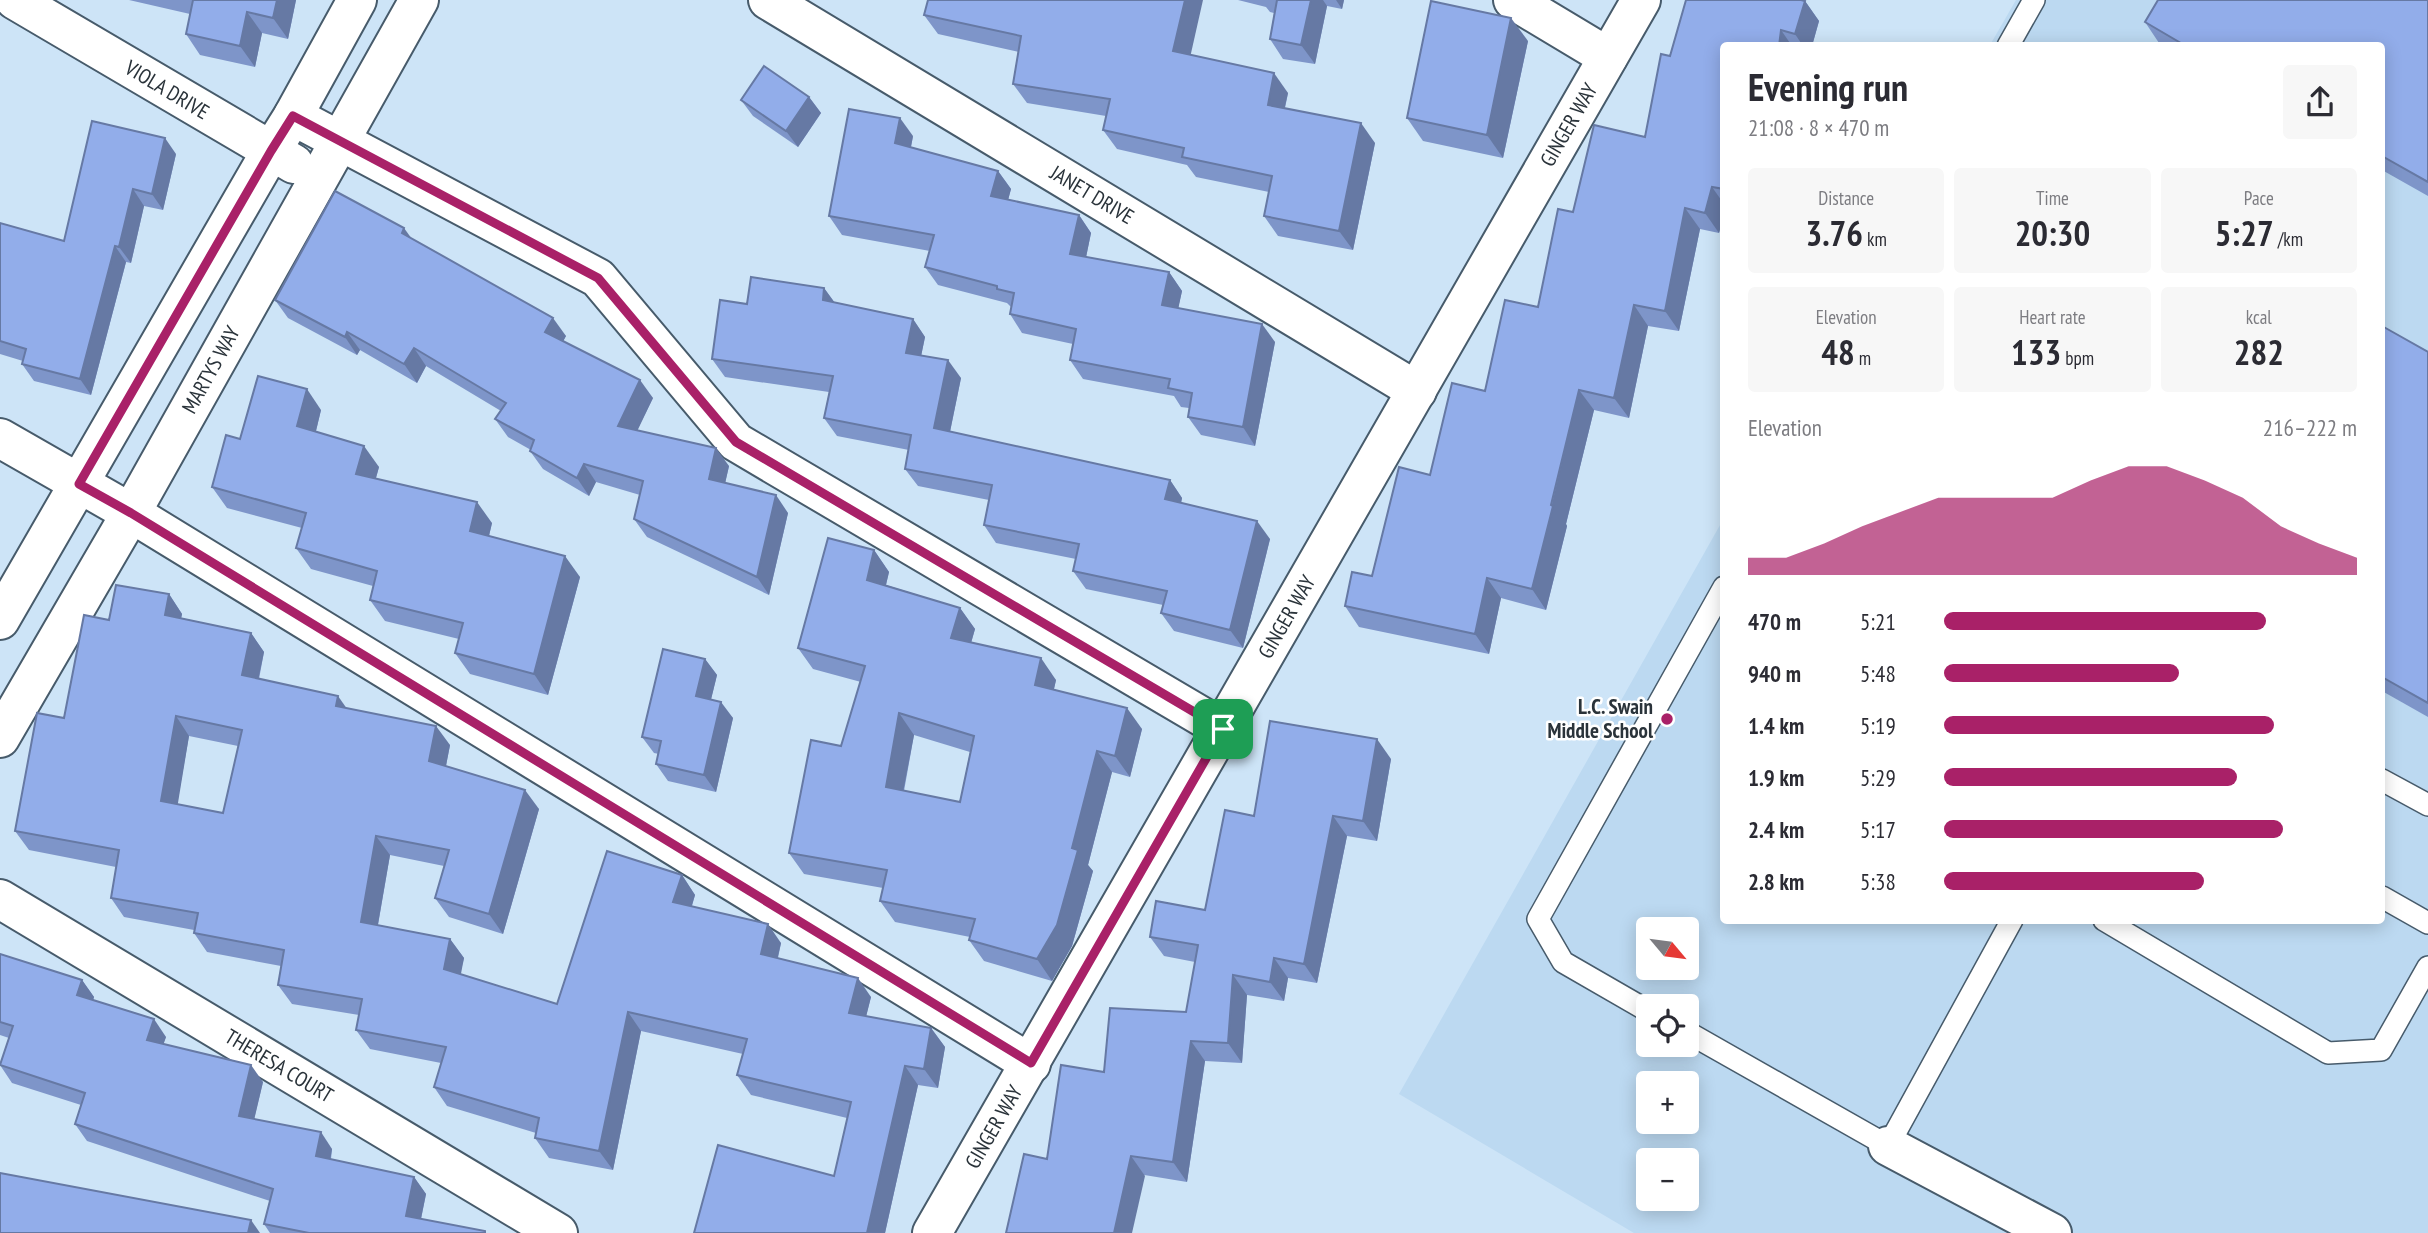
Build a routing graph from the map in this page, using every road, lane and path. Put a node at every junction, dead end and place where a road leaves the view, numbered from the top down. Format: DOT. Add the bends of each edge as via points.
graph roads {
  1 [pos="15,0"];
  2 [pos="356,0"];
  3 [pos="419,0"];
  4 [pos="768,0"];
  5 [pos="1513,0"];
  6 [pos="1641,0"];
  7 [pos="2034,0"];
  8 [pos="2010,42"];
  9 [pos="1608,57"];
  10 [pos="293,116"];
  11 [pos="340,142"];
  12 [pos="271,151"];
  13 [pos="319,178"];
  14 [pos="1417,391"];
  15 [pos="0,438"];
  16 [pos="79,484"];
  17 [pos="131,513"];
  18 [pos="1720,594"];
  19 [pos="0,620"];
  20 [pos="1223,729"];
  21 [pos="0,738"];
  22 [pos="2385,782"];
  23 [pos="2428,806"];
  24 [pos="0,899"];
  25 [pos="2385,899"];
  26 [pos="2428,923"];
  27 [pos="2010,924"];
  28 [pos="2111,924"];
  29 [pos="2428,967"];
  30 [pos="1636,1003"];
  31 [pos="1699,1039"];
  32 [pos="1031,1063"];
  33 [pos="1888,1146"];
  34 [pos="558,1233"];
  35 [pos="932,1233"];
  36 [pos="2052,1233"];
  1 -- 12 [label="street, VIOLA DRIVE"];
  2 -- 10 [label="street"];
  3 -- 11 [label="street, MARTYS WAY"];
  4 -- 14 [label="street, JANET DRIVE"];
  5 -- 9 [label="street"];
  6 -- 9 [label="street, GINGER WAY"];
  7 -- 8 [label="lane"];
  9 -- 14 [label="street, GINGER WAY"];
  10 -- 11 [label="street"];
  10 -- 12 [label="street"];
  11 -- 13 [label="street, MARTYS WAY"];
  11 -- 20 [label="street" via="598,278 736,442"];
  12 -- 13 [label="street, VIOLA DRIVE"];
  12 -- 16 [label="street"];
  13 -- 17 [label="street, MARTYS WAY"];
  14 -- 20 [label="street, GINGER WAY"];
  15 -- 16 [label="street"];
  16 -- 17 [label="street"];
  16 -- 19 [label="street"];
  17 -- 21 [label="street, MARTYS WAY"];
  17 -- 32 [label="street"];
  18 -- 30 [label="lane" via="1538,919 1563,962"];
  20 -- 32 [label="street, GINGER WAY"];
  22 -- 23 [label="lane"];
  24 -- 34 [label="street, THERESA COURT"];
  25 -- 26 [label="lane"];
  27 -- 33 [label="lane"];
  28 -- 29 [label="lane" via="2328,1053 2381,1050"];
  31 -- 33 [label="lane"];
  32 -- 35 [label="street, GINGER WAY"];
  33 -- 36 [label="street"];
}
